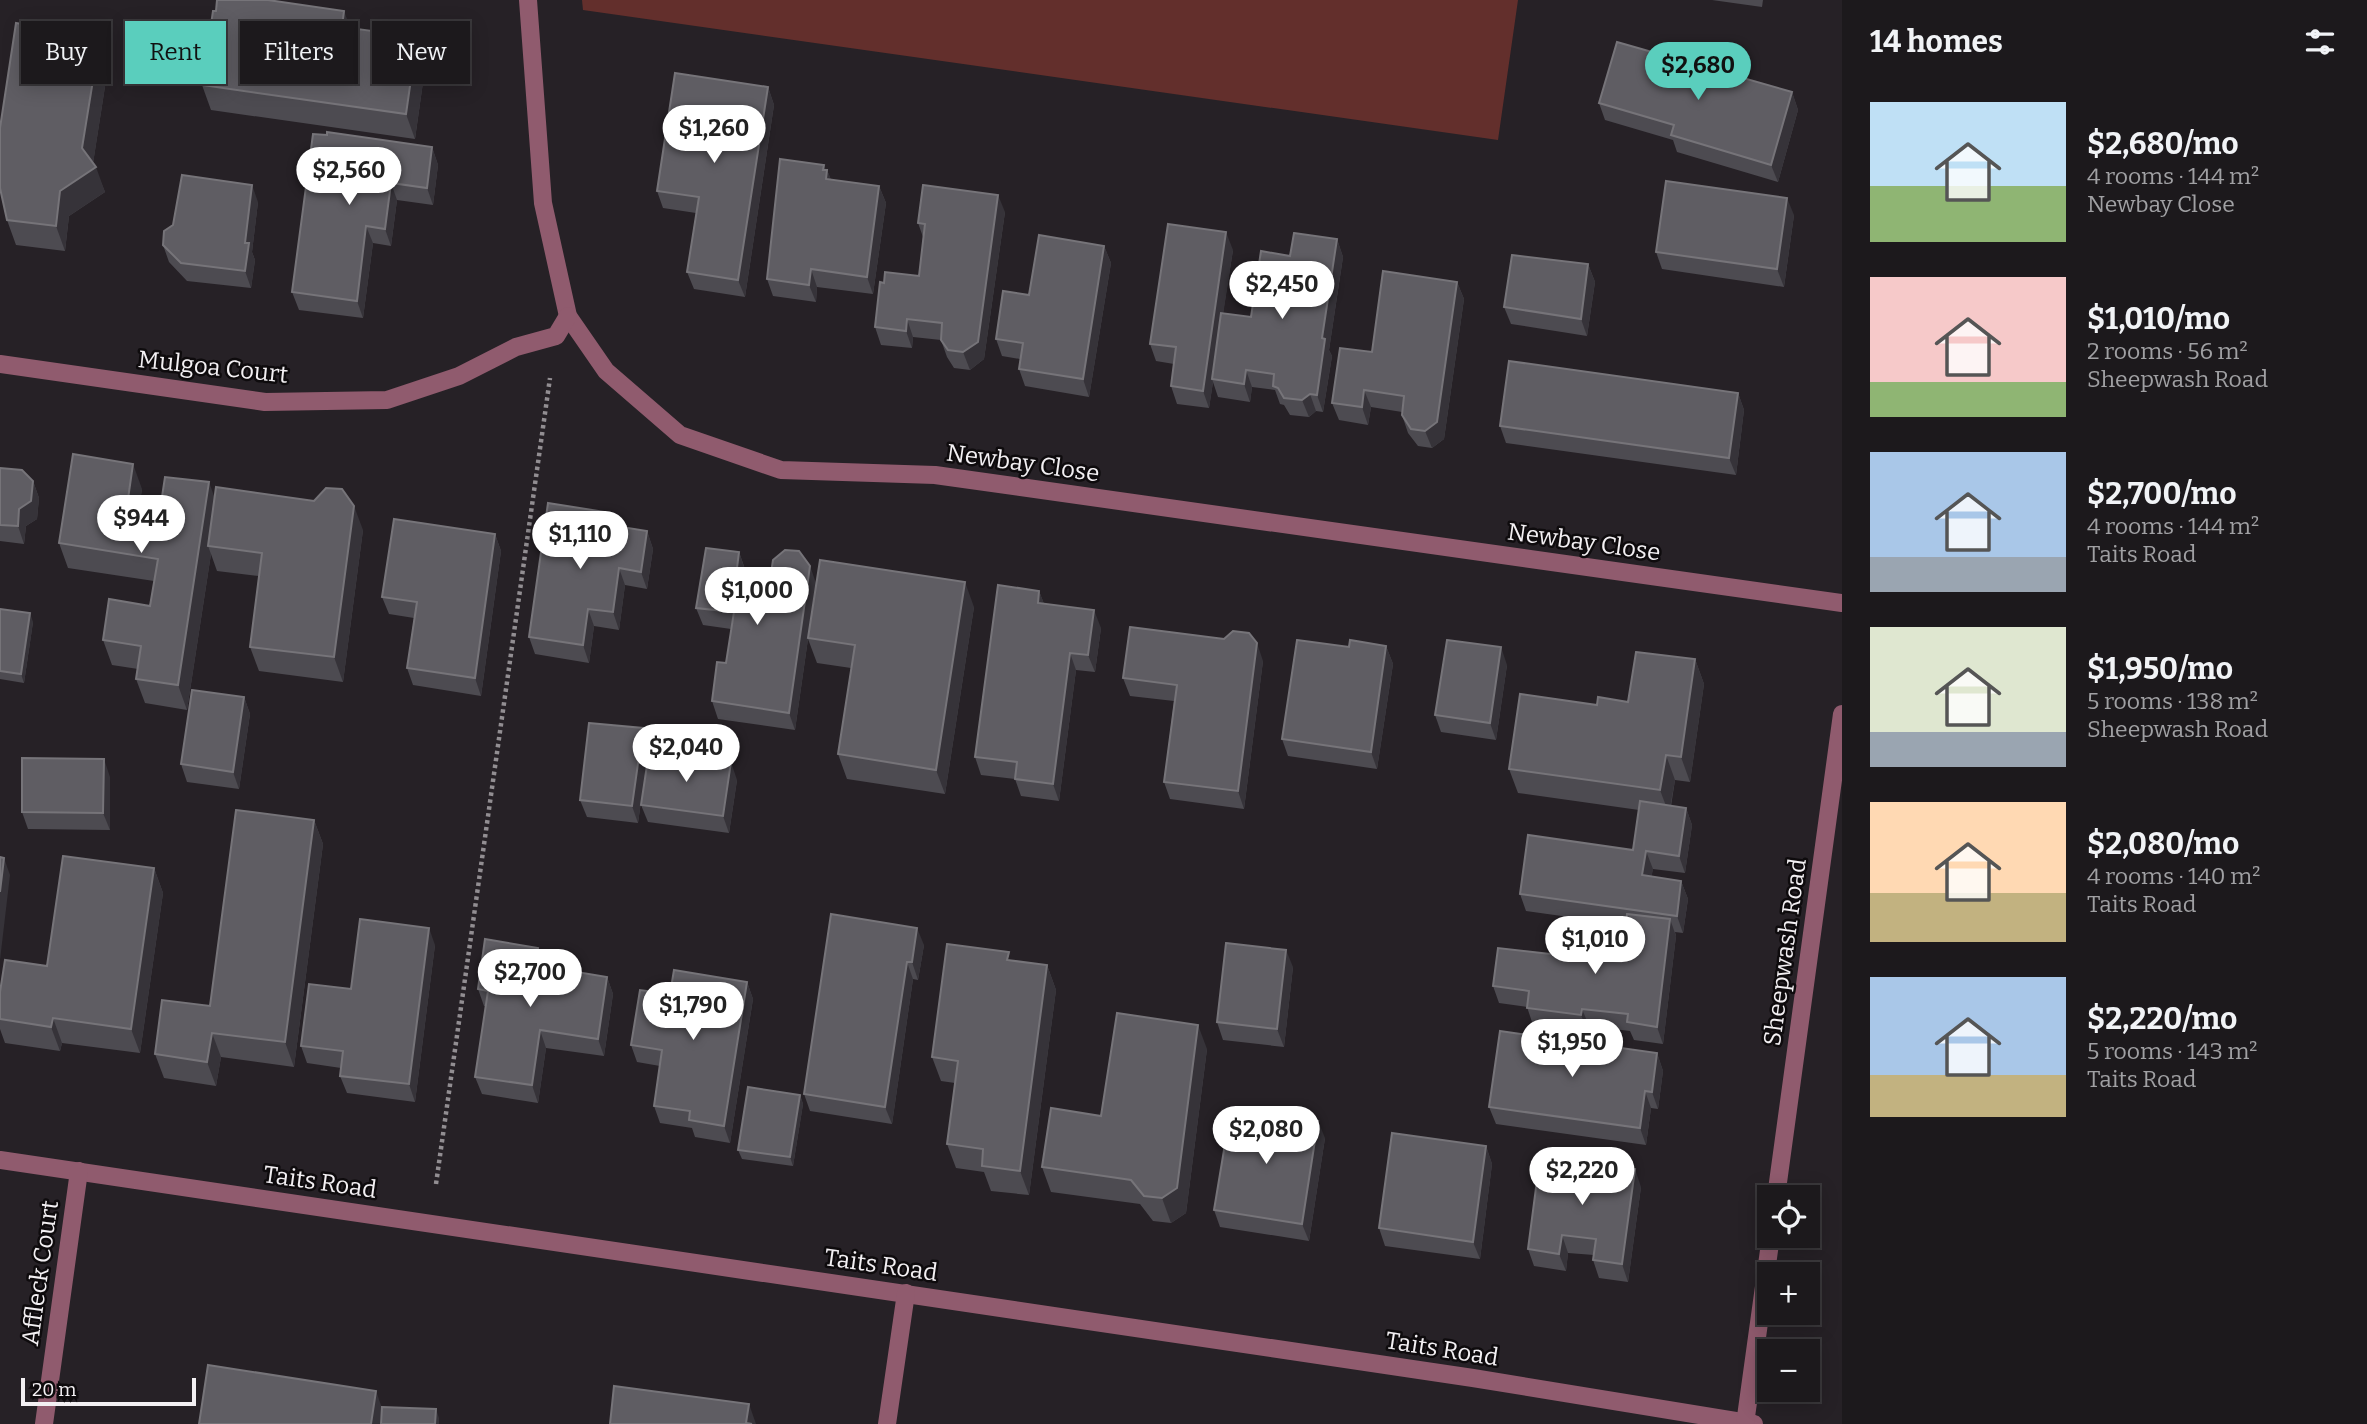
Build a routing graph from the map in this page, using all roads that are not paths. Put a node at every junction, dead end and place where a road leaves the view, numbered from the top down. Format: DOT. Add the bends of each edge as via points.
graph roads {
  1 [pos="528,0"];
  2 [pos="568,317"];
  3 [pos="0,364"];
  4 [pos="1842,603"];
  5 [pos="1842,714"];
  6 [pos="0,1160"];
  7 [pos="79,1171"];
  8 [pos="1778,1185"];
  9 [pos="1770,1248"];
  10 [pos="906,1293"];
  11 [pos="44,1424"];
  12 [pos="887,1424"];
  13 [pos="1748,1424"];
  1 -- 2 [label="street, Newbay Close" via="543,203"];
  2 -- 3 [label="street, Mulgoa Court" via="556,336 516,347 460,376 387,400 265,402"];
  2 -- 4 [label="street, Newbay Close" via="606,371 680,435 781,470 935,475"];
  5 -- 8 [label="street, Sheepwash Road"];
  6 -- 7 [label="street, Taits Road"];
  7 -- 10 [label="street, Taits Road"];
  7 -- 11 [label="street, Affleck Court"];
  9 -- 13 [label="street"];
  10 -- 12 [label="street"];
  10 -- 13 [label="street, Taits Road"];
}
